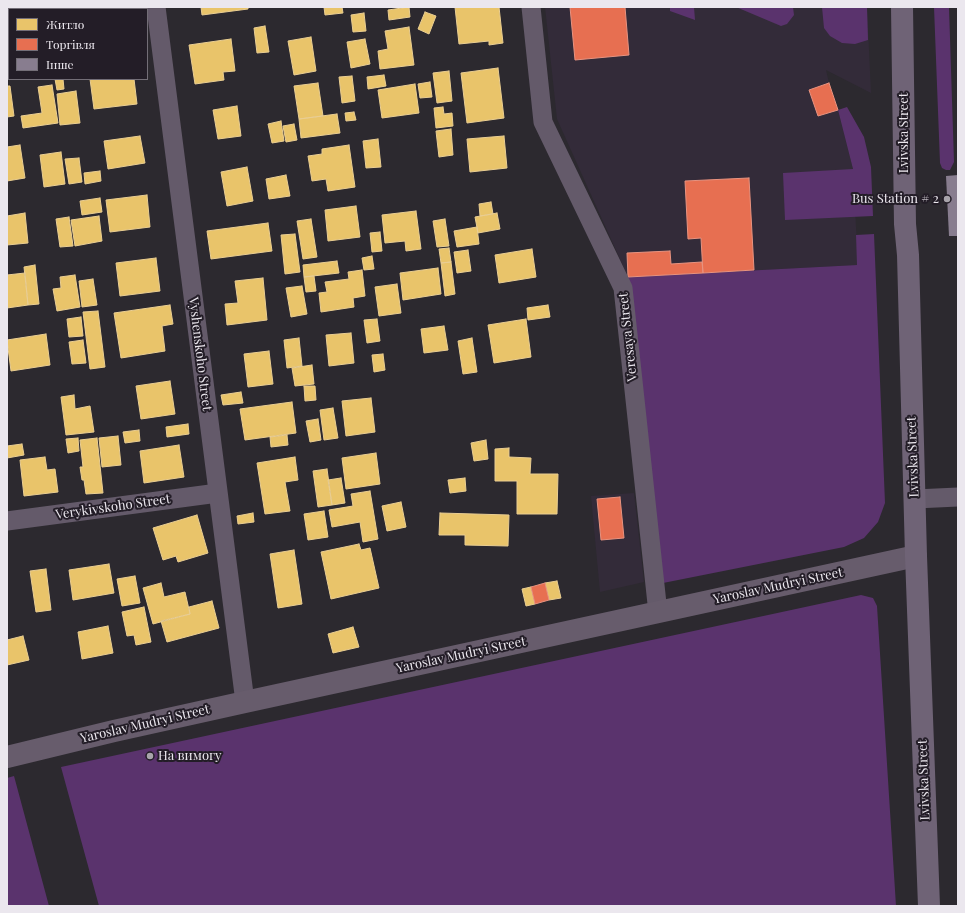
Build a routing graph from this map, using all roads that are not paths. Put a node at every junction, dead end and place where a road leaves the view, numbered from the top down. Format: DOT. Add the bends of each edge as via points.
graph roads {
  1 [pos="156,7"];
  2 [pos="530,7"];
  3 [pos="902,7"];
  4 [pos="218,493"];
  5 [pos="958,497"];
  6 [pos="915,499"];
  7 [pos="7,521"];
  8 [pos="916,556"];
  9 [pos="658,613"];
  10 [pos="245,702"];
  11 [pos="7,757"];
  12 [pos="929,906"];
  1 -- 4 [label="street, Vyshenskoho Street"];
  2 -- 9 [label="street, Veresaya Street" via="543,122 623,288"];
  3 -- 6 [label="main road, Lvivska Street" via="905,224"];
  4 -- 7 [label="street, Verykivskoho Street"];
  4 -- 10 [label="street, Vyshenskoho Street"];
  5 -- 6 [label="street"];
  6 -- 8 [label="main road, Lvivska Street"];
  8 -- 9 [label="main road, Yaroslav Mudryi Street"];
  8 -- 12 [label="main road, Lvivska Street"];
  9 -- 10 [label="main road, Yaroslav Mudryi Street"];
  10 -- 11 [label="main road, Yaroslav Mudryi Street"];
}
